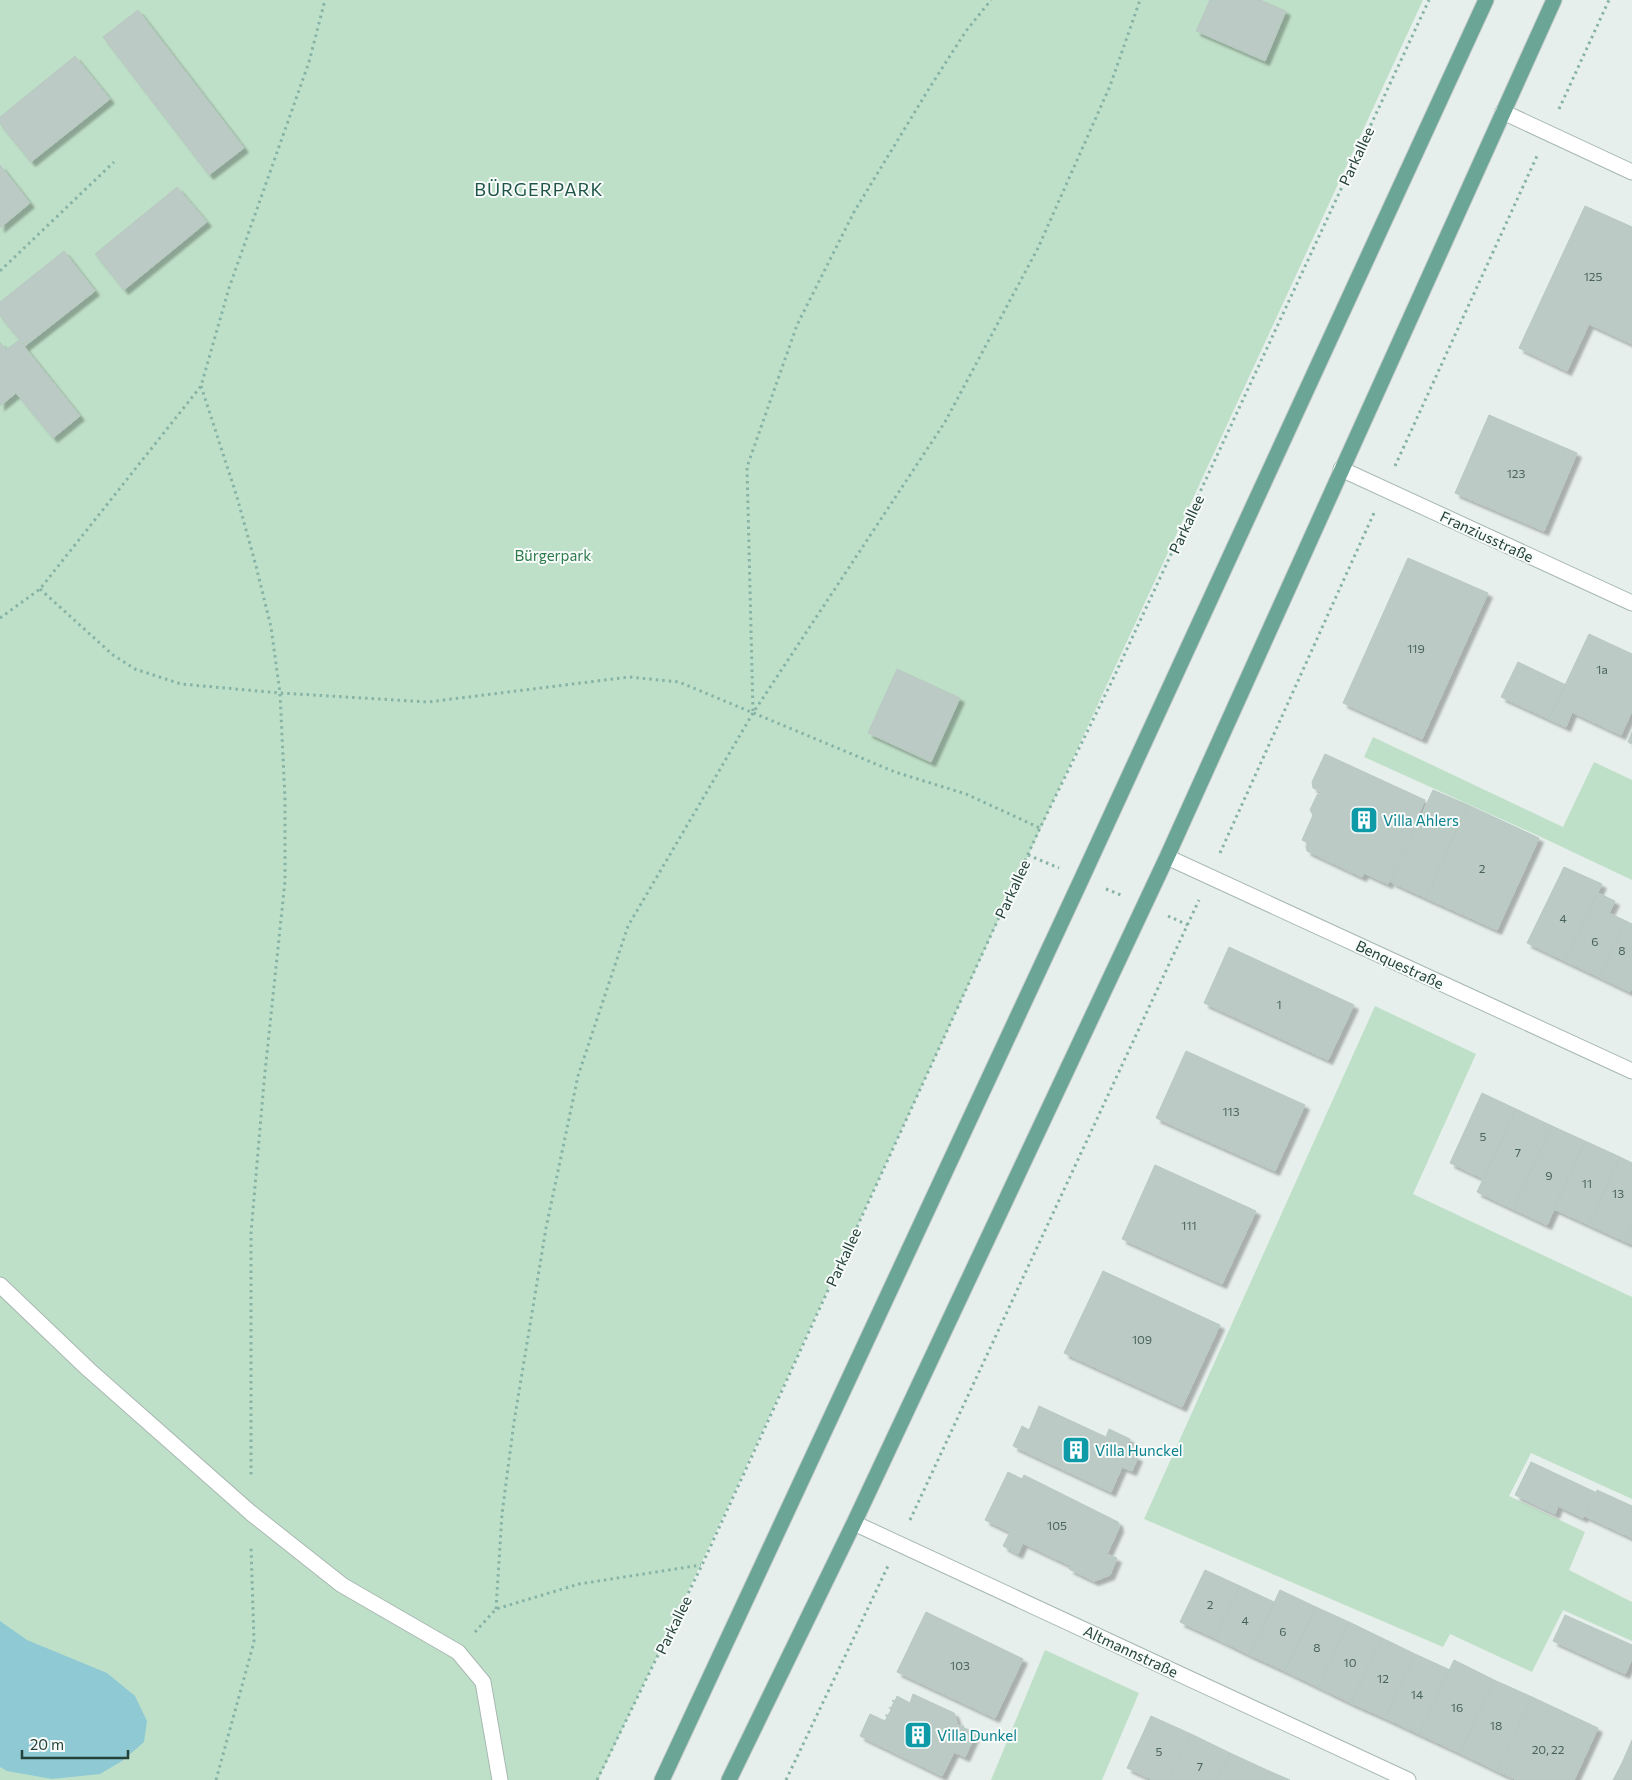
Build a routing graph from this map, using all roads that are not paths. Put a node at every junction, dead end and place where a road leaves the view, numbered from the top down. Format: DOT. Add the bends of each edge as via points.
graph roads {
  1 [pos="1486,0"];
  2 [pos="1554,0"];
  3 [pos="1503,112"];
  4 [pos="1632,172"];
  5 [pos="1342,468"];
  6 [pos="1632,603"];
  7 [pos="1167,857"];
  8 [pos="1632,1071"];
  9 [pos="0,1285"];
  10 [pos="854,1523"];
  11 [pos="500,1780"];
  12 [pos="662,1780"];
  13 [pos="729,1780"];
  14 [pos="1408,1780"];
  1 -- 12 [label="main road"];
  2 -- 3 [label="main road"];
  3 -- 4 [label="street"];
  3 -- 5 [label="main road"];
  5 -- 6 [label="street, Franziusstraße"];
  5 -- 7 [label="main road"];
  7 -- 8 [label="street, Benquestraße"];
  7 -- 10 [label="main road"];
  9 -- 11 [label="street" via="251,1514 342,1585 458,1652 483,1682"];
  10 -- 13 [label="main road"];
  10 -- 14 [label="street, Altmannstraße"];
}
